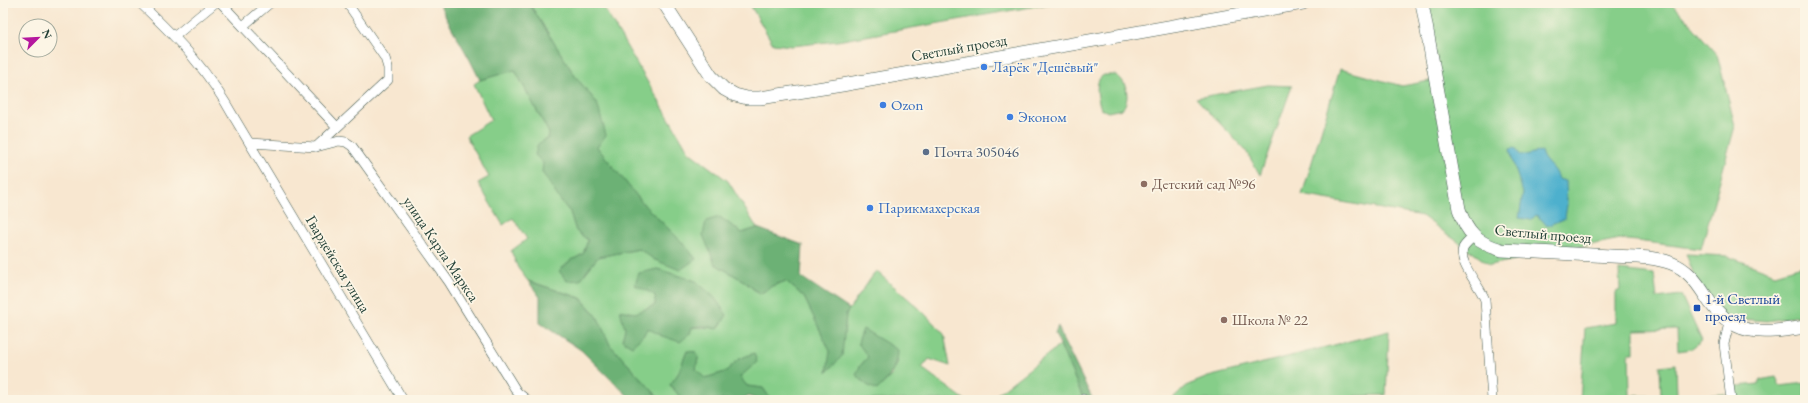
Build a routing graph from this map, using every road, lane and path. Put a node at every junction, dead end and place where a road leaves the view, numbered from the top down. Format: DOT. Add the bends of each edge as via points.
graph roads {
  1 [pos="140,3"];
  2 [pos="270,3"];
  3 [pos="348,3"];
  4 [pos="664,3"];
  5 [pos="1303,3"];
  6 [pos="1422,3"];
  7 [pos="222,4"];
  8 [pos="243,26"];
  9 [pos="175,36"];
  10 [pos="337,127"];
  11 [pos="250,143"];
  12 [pos="316,147"];
  13 [pos="1473,236"];
  14 [pos="1729,323"];
  15 [pos="1805,327"];
  16 [pos="403,400"];
  17 [pos="527,400"];
  18 [pos="1492,400"];
  19 [pos="1731,400"];
  1 -- 9 [label="street"];
  2 -- 8 [label="street"];
  3 -- 10 [label="street" via="384,58 388,68 388,80"];
  4 -- 5 [label="street, Светлый проезд" via="711,76 724,89 746,98 842,85"];
  6 -- 13 [label="street, Светлый проезд" via="1459,209 1464,224"];
  7 -- 8 [label="street"];
  7 -- 9 [label="street"];
  8 -- 10 [label="street"];
  9 -- 11 [label="street" via="220,92"];
  10 -- 12 [label="street"];
  11 -- 12 [label="street, улица Карла Маркса"];
  11 -- 16 [label="street, Гвардейская улица"];
  12 -- 17 [label="street, улица Карла Маркса" via="339,141 352,146 449,282 517,392"];
  13 -- 14 [label="street, Светлый проезд" via="1486,246 1502,250 1669,262 1693,277 1714,310"];
  13 -- 18 [label="street" via="1464,245 1462,253 1468,271 1485,300"];
  14 -- 15 [label="street" via="1751,331 1764,332"];
  14 -- 19 [label="street" via="1724,344"];
}
